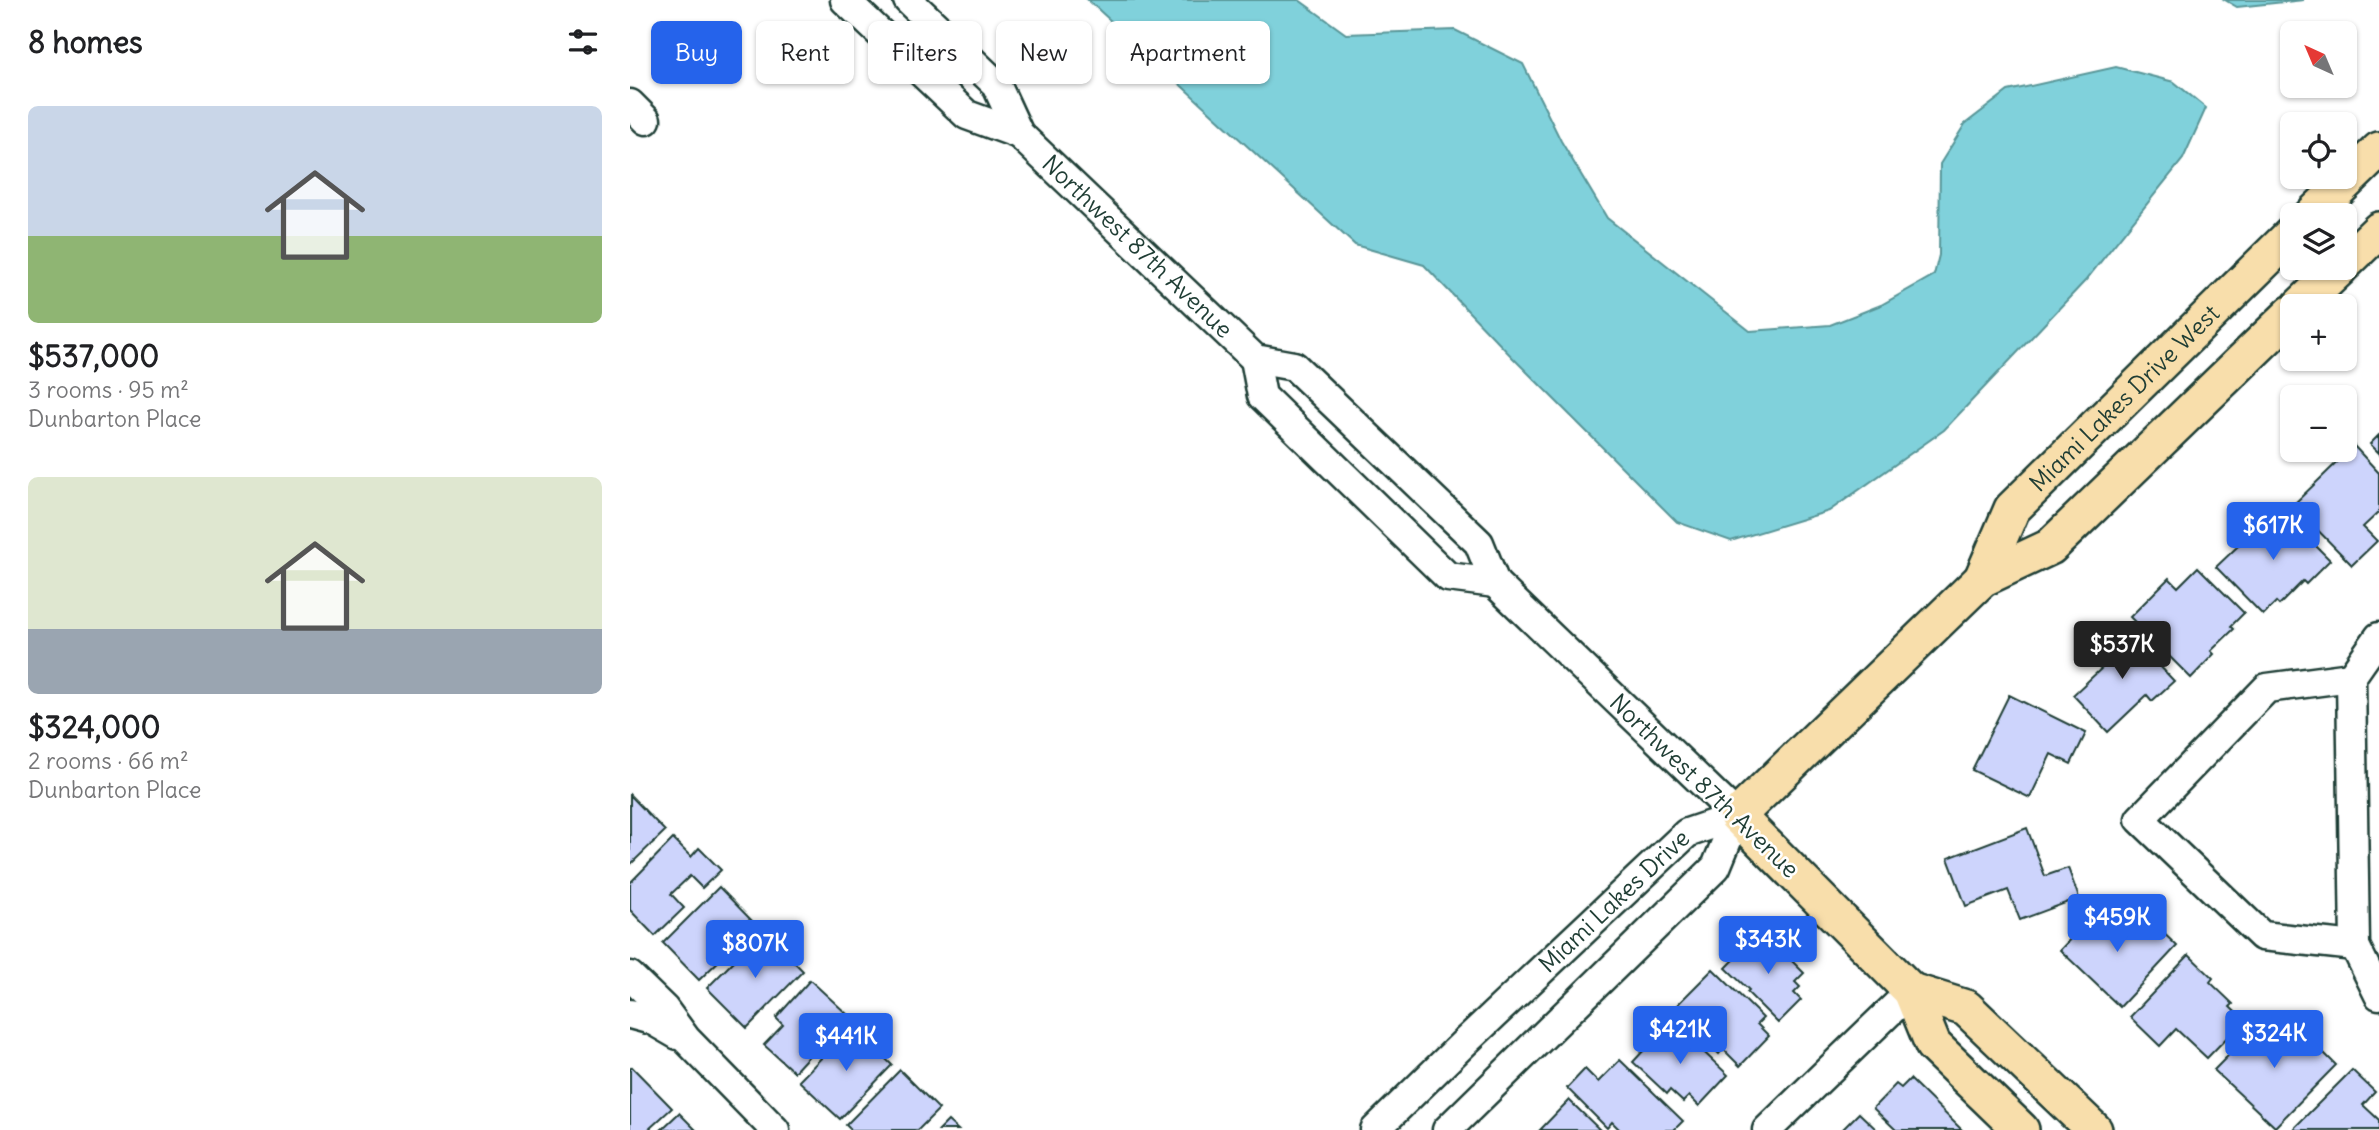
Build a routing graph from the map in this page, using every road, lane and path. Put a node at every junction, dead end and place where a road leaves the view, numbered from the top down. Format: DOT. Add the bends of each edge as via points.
graph roads {
  1 [pos="845,0"];
  2 [pos="908,0"];
  3 [pos="1019,134"];
  4 [pos="2379,150"];
  5 [pos="2324,203"];
  6 [pos="2379,230"];
  7 [pos="2280,246"];
  8 [pos="2357,251"];
  9 [pos="2327,280"];
  10 [pos="2313,294"];
  11 [pos="2280,325"];
  12 [pos="1255,359"];
  13 [pos="1982,579"];
  14 [pos="1495,583"];
  15 [pos="2379,637"];
  16 [pos="2351,677"];
  17 [pos="1737,816"];
  18 [pos="2355,946"];
  19 [pos="630,976"];
  20 [pos="1910,991"];
  21 [pos="2379,995"];
  22 [pos="630,1014"];
  23 [pos="686,1040"];
  24 [pos="775,1130"];
  25 [pos="1375,1130"];
  26 [pos="1447,1130"];
  27 [pos="1767,1130"];
  28 [pos="2021,1130"];
  29 [pos="2094,1130"];
  1 -- 3 [label="street, Northwest 87th Avenue" via="967,115"];
  2 -- 3 [label="street, Northwest 87th Avenue" via="996,84"];
  3 -- 12 [label="street, Northwest 87th Avenue"];
  4 -- 5 [label="main road"];
  6 -- 8 [label="main road"];
  7 -- 13 [label="main road, Miami Lakes Drive West" via="2012,509"];
  9 -- 10 [label="main road"];
  11 -- 13 [label="main road, Miami Lakes Drive West" via="2050,547"];
  12 -- 14 [label="street, Northwest 87th Avenue" via="1294,366 1479,543"];
  12 -- 14 [label="street" via="1262,396 1448,577"];
  13 -- 17 [label="main road, Miami Lakes Drive West"];
  14 -- 17 [label="street, Northwest 87th Avenue"];
  15 -- 16 [label="street"];
  16 -- 18 [label="street"];
  16 -- 18 [label="street" via="2267,688 2140,819 2262,936"];
  17 -- 20 [label="main road, Northwest 87th Avenue"];
  17 -- 25 [label="street, Miami Lakes Drive" via="1687,833"];
  17 -- 26 [label="street, Miami Lakes Drive" via="1716,867"];
  18 -- 21 [label="street"];
  19 -- 23 [label="street" via="664,1009"];
  20 -- 27 [label="street"];
  20 -- 28 [label="main road, Northwest 87th Avenue" via="1933,1045"];
  20 -- 29 [label="main road, Northwest 87th Avenue" via="1966,1009"];
  22 -- 23 [label="street" via="652,1020"];
  23 -- 24 [label="street"];
}
